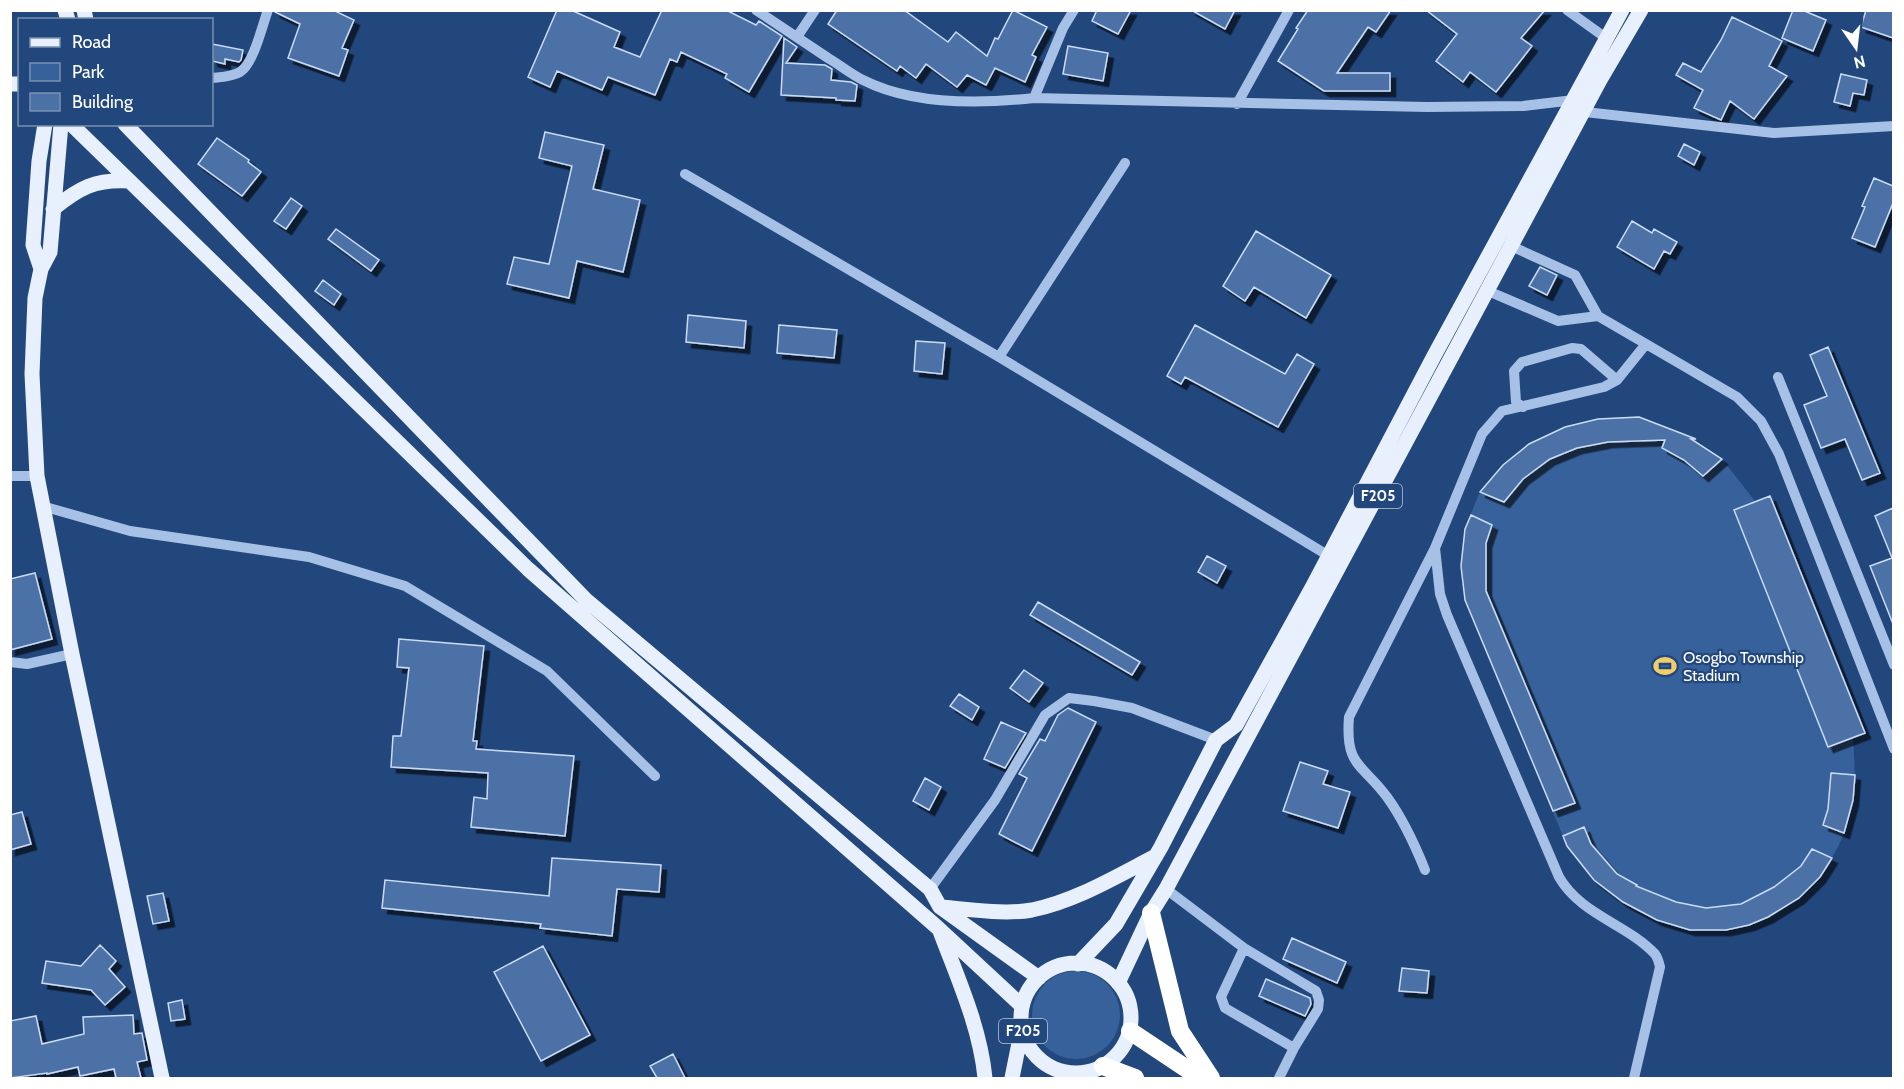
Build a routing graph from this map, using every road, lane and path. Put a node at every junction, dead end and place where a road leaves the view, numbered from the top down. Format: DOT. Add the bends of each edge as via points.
graph roads {
  1 [pos="268,10"];
  2 [pos="756,10"];
  3 [pos="815,10"];
  4 [pos="1074,10"];
  5 [pos="1289,10"];
  6 [pos="1567,10"];
  7 [pos="1622,10"];
  8 [pos="1641,10"];
  9 [pos="797,37"];
  10 [pos="1606,38"];
  11 [pos="213,78"];
  12 [pos="1034,98"];
  13 [pos="1237,104"];
  14 [pos="1580,106"];
  15 [pos="45,126"];
  16 [pos="61,126"];
  17 [pos="73,126"];
  18 [pos="127,126"];
  19 [pos="1893,126"];
  20 [pos="1125,163"];
  21 [pos="685,174"];
  22 [pos="129,181"];
  23 [pos="53,209"];
  24 [pos="1512,246"];
  25 [pos="42,269"];
  26 [pos="1488,291"];
  27 [pos="1598,316"];
  28 [pos="1646,344"];
  29 [pos="999,357"];
  30 [pos="1778,377"];
  31 [pos="1617,380"];
  32 [pos="1523,407"];
  33 [pos="10,476"];
  34 [pos="37,476"];
  35 [pos="42,506"];
  36 [pos="1435,548"];
  37 [pos="1329,555"];
  38 [pos="72,654"];
  39 [pos="10,662"];
  40 [pos="1893,665"];
  41 [pos="1216,740"];
  42 [pos="1893,748"];
  43 [pos="655,776"];
  44 [pos="1156,856"];
  45 [pos="1425,870"];
  46 [pos="930,889"];
  47 [pos="1166,890"];
  48 [pos="940,907"];
  49 [pos="1151,913"];
  50 [pos="938,928"];
  51 [pos="1244,948"];
  52 [pos="1078,964"];
  53 [pos="1039,978"];
  54 [pos="1118,983"];
  55 [pos="1022,1006"];
  56 [pos="1022,1028"];
  57 [pos="1130,1031"];
  58 [pos="1294,1048"];
  59 [pos="1092,1072"];
  60 [pos="162,1078"];
  61 [pos="985,1078"];
  62 [pos="1012,1078"];
  63 [pos="1135,1078"];
  64 [pos="1206,1078"];
  65 [pos="1211,1078"];
  66 [pos="1279,1078"];
  67 [pos="1634,1078"];
  1 -- 11 [label="street" via="248,62 240,72"];
  2 -- 9 [label="street"];
  3 -- 9 [label="street"];
  4 -- 12 [label="street"];
  5 -- 13 [label="street"];
  6 -- 10 [label="street"];
  7 -- 10 [label="main road, F205"];
  8 -- 14 [label="main road, F205"];
  9 -- 12 [label="street" via="862,80 891,92 946,100"];
  10 -- 14 [label="main road, F205"];
  12 -- 13 [label="street"];
  13 -- 14 [label="street"];
  14 -- 19 [label="street" via="1774,133"];
  14 -- 24 [label="main road, F205"];
  14 -- 37 [label="main road, F205" via="1434,356"];
  15 -- 25 [label="main road" via="33,244"];
  16 -- 23 [label="main road"];
  17 -- 22 [label="main road"];
  18 -- 46 [label="main road" via="586,600"];
  20 -- 29 [label="street"];
  21 -- 29 [label="street"];
  22 -- 23 [label="main road" via="89,185"];
  22 -- 50 [label="main road" via="528,569"];
  23 -- 25 [label="main road" via="50,252"];
  24 -- 26 [label="main road, F205"];
  24 -- 27 [label="street" via="1575,275"];
  25 -- 34 [label="main road" via="35,298 32,374"];
  26 -- 27 [label="street" via="1558,321"];
  26 -- 47 [label="main road, F205"];
  27 -- 28 [label="street"];
  28 -- 31 [label="street"];
  28 -- 42 [label="street" via="1737,397 1761,421 1779,454"];
  29 -- 37 [label="street"];
  30 -- 40 [label="street"];
  31 -- 32 [label="street" via="1604,387"];
  31 -- 32 [label="street" via="1581,349 1522,362 1514,371 1516,402"];
  32 -- 36 [label="street" via="1502,411 1482,434"];
  33 -- 34 [label="street"];
  34 -- 35 [label="main road"];
  35 -- 38 [label="main road"];
  35 -- 43 [label="street" via="130,531 309,557 405,586 547,671"];
  36 -- 45 [label="street" via="1349,717 1347,740 1357,765 1386,796 1412,838"];
  36 -- 67 [label="street" via="1440,594 1447,615 1559,877 1581,902 1657,956 1660,967"];
  37 -- 41 [label="main road, F205" via="1236,725"];
  38 -- 39 [label="street" via="27,664"];
  38 -- 60 [label="main road"];
  41 -- 44 [label="main road, F205"];
  41 -- 46 [label="street" via="1132,708 1069,699 1045,715 995,800"];
  44 -- 48 [label="main road" via="1076,896 1032,910"];
  44 -- 52 [label="main road, F205" via="1116,924"];
  46 -- 48 [label="main road"];
  47 -- 49 [label="main road, F205"];
  47 -- 51 [label="street"];
  48 -- 53 [label="main road"];
  49 -- 54 [label="main road, F205"];
  49 -- 65 [label="highway" via="1180,1031"];
  50 -- 55 [label="main road"];
  50 -- 61 [label="main road" via="967,1002"];
  51 -- 58 [label="street" via="1221,997 1222,1003"];
  51 -- 58 [label="street" via="1316,991 1318,1009"];
  52 -- 53 [label="main road" via="1050,970"];
  52 -- 54 [label="main road" via="1093,966"];
  53 -- 55 [label="main road, F205"];
  54 -- 57 [label="main road" via="1130,1006"];
  55 -- 56 [label="main road, F205"];
  56 -- 59 [label="main road, F205" via="1027,1045 1053,1069"];
  56 -- 62 [label="main road, F205"];
  57 -- 59 [label="main road" via="1115,1058"];
  57 -- 64 [label="highway"];
  58 -- 66 [label="street"];
  59 -- 63 [label="highway"];
}
